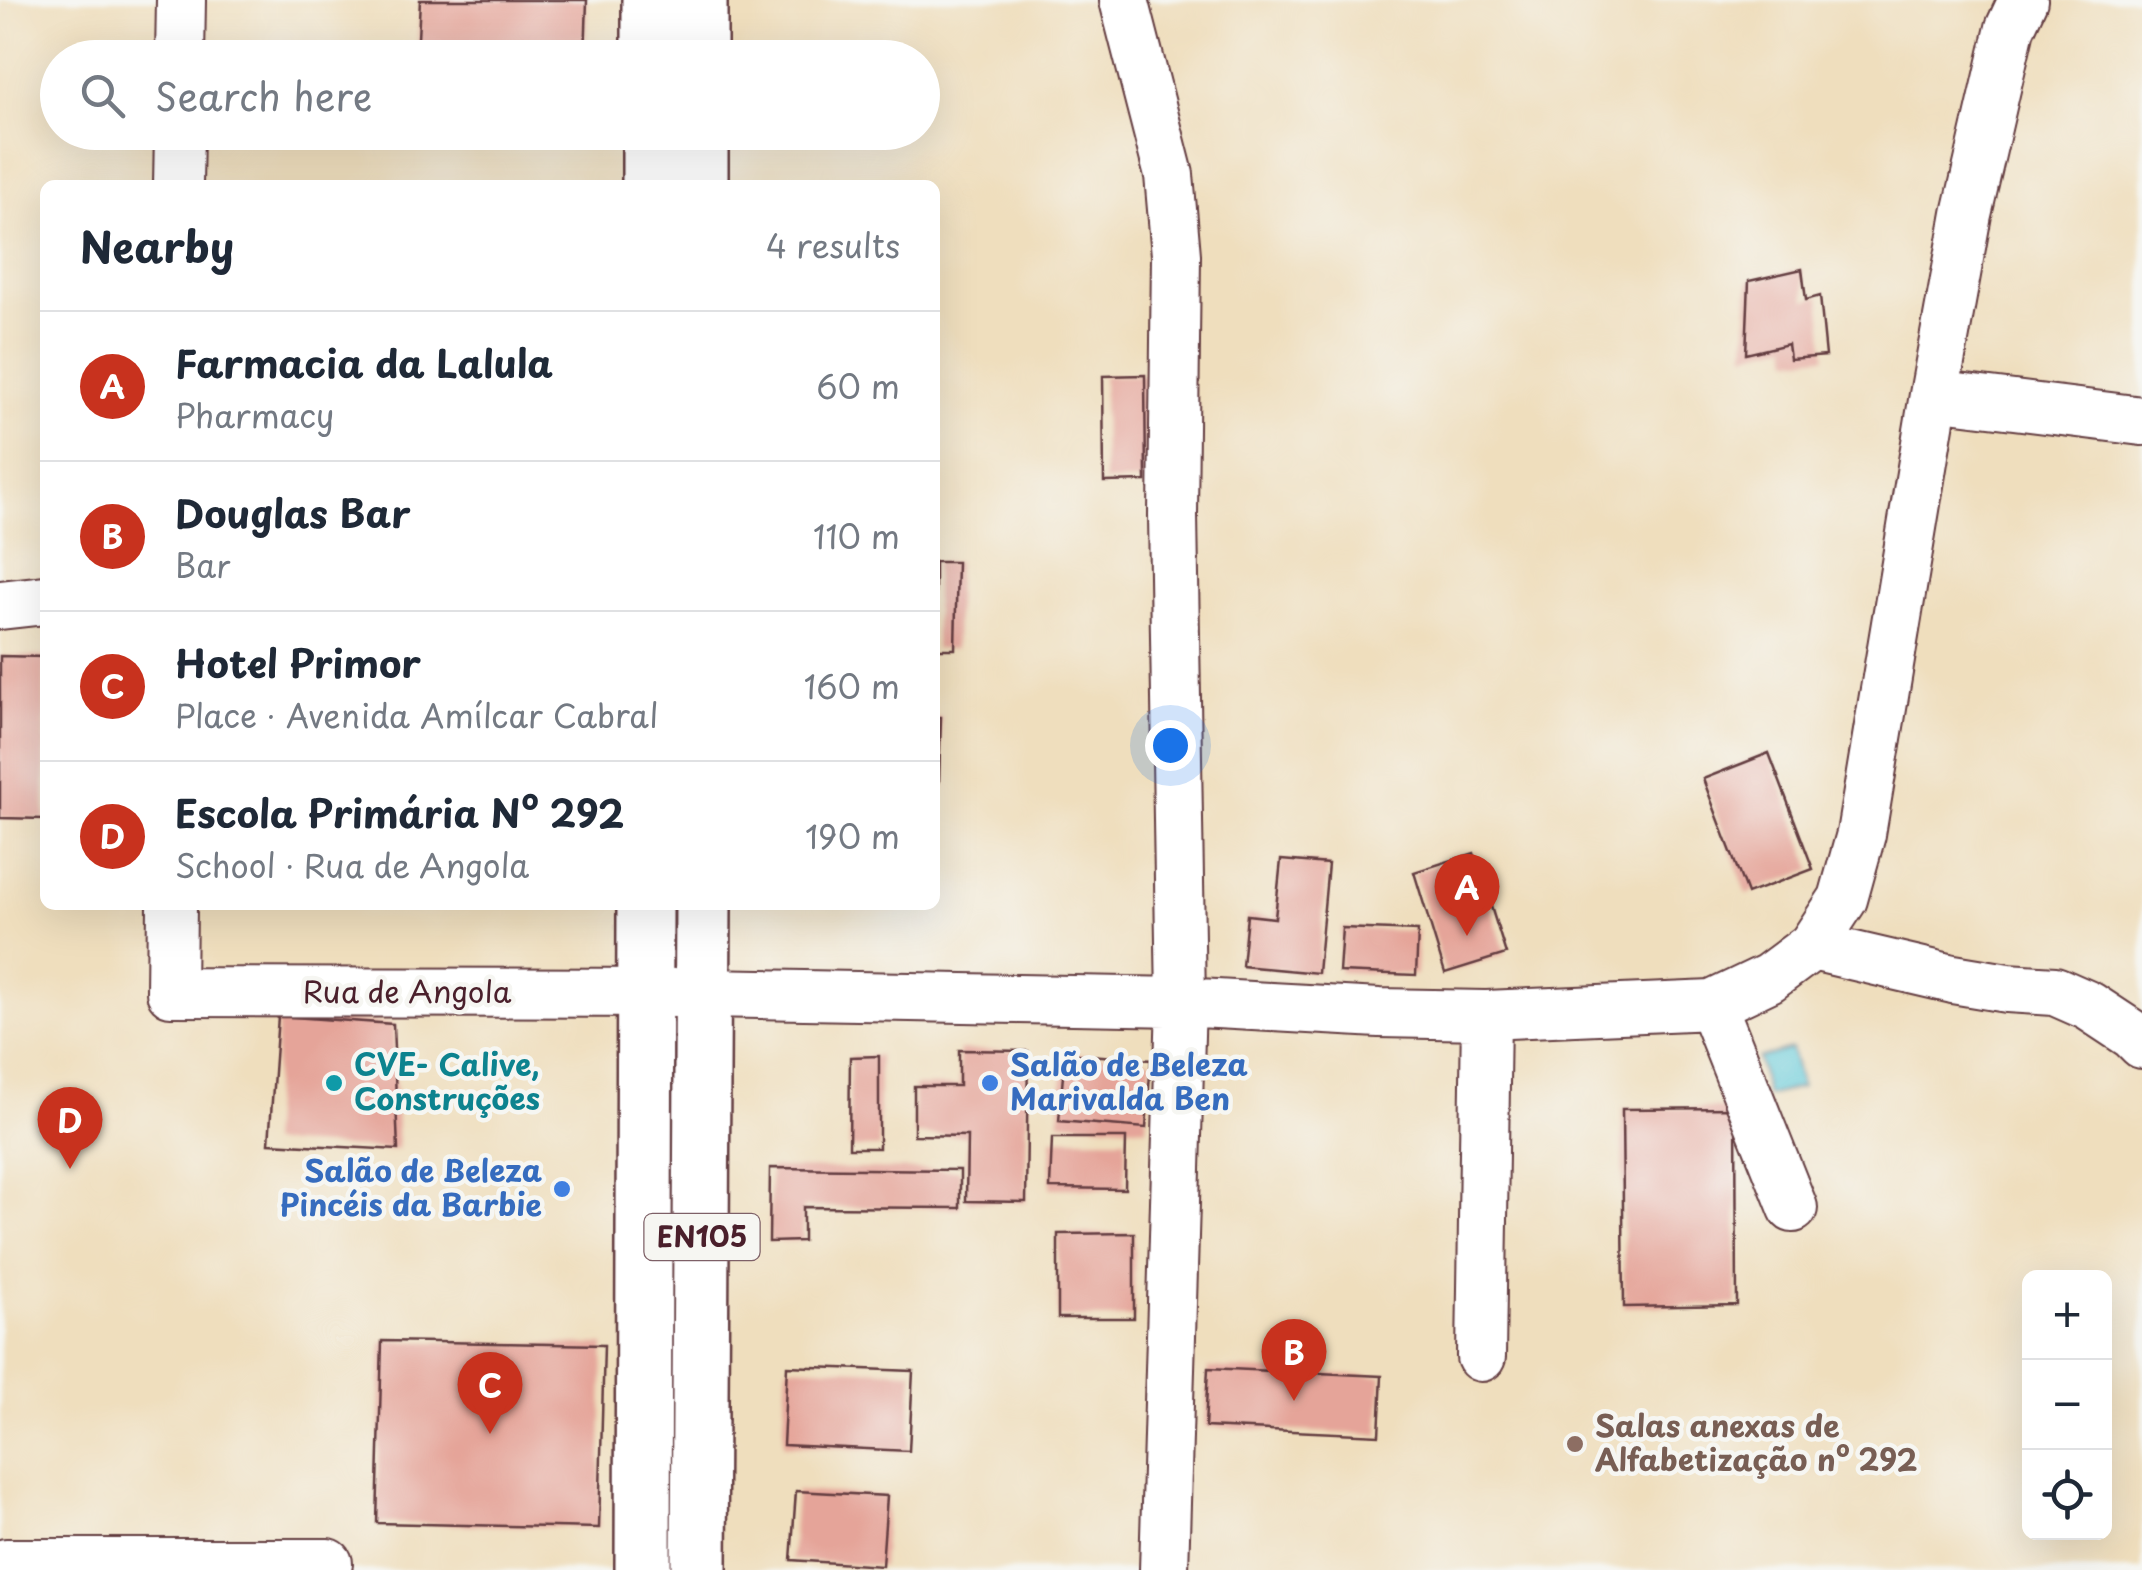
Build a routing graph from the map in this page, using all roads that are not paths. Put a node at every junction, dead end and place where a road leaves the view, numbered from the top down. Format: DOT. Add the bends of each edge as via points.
graph roads {
  1 [pos="181,0"];
  2 [pos="650,0"];
  3 [pos="698,0"];
  4 [pos="1124,0"];
  5 [pos="2023,0"];
  6 [pos="180,40"];
  7 [pos="650,40"];
  8 [pos="699,40"];
  9 [pos="179,150"];
  10 [pos="650,150"];
  11 [pos="700,150"];
  12 [pos="178,180"];
  13 [pos="650,180"];
  14 [pos="700,180"];
  15 [pos="1934,395"];
  16 [pos="2142,421"];
  17 [pos="40,575"];
  18 [pos="0,577"];
  19 [pos="40,601"];
  20 [pos="0,605"];
  21 [pos="151,910"];
  22 [pos="171,910"];
  23 [pos="644,910"];
  24 [pos="704,910"];
  25 [pos="1812,946"];
  26 [pos="160,983"];
  27 [pos="644,993"];
  28 [pos="704,993"];
  29 [pos="1181,1002"];
  30 [pos="1712,1005"];
  31 [pos="1486,1015"];
  32 [pos="2142,1044"];
  33 [pos="1794,1208"];
  34 [pos="1481,1357"];
  35 [pos="5,1561"];
  36 [pos="328,1564"];
  37 [pos="644,1570"];
  38 [pos="700,1570"];
  39 [pos="1164,1570"];
  1 -- 6 [label="street"];
  2 -- 7 [label="main road"];
  3 -- 8 [label="main road"];
  4 -- 29 [label="street" via="1170,175 1176,255 1172,514"];
  5 -- 15 [label="street" via="2010,28 1967,214"];
  9 -- 12 [label="street"];
  10 -- 13 [label="main road"];
  11 -- 14 [label="main road"];
  15 -- 16 [label="street"];
  15 -- 25 [label="street" via="1861,834 1843,899"];
  17 -- 18 [label="street"];
  19 -- 20 [label="street"];
  21 -- 26 [label="street"];
  22 -- 26 [label="street"];
  23 -- 27 [label="main road, EN105"];
  24 -- 28 [label="main road, EN105"];
  25 -- 30 [label="street" via="1769,978"];
  25 -- 32 [label="street" via="1953,979 2054,991 2089,1006"];
  26 -- 27 [label="street, Rua de Angola"];
  27 -- 28 [label="street, Rua de Angola"];
  27 -- 37 [label="main road, EN105"];
  28 -- 29 [label="street, Rua de Angola"];
  28 -- 38 [label="main road, EN105"];
  29 -- 31 [label="street, Rua de Angola"];
  29 -- 39 [label="street"];
  30 -- 31 [label="street, Rua de Angola"];
  30 -- 33 [label="street"];
  31 -- 34 [label="street"];
  35 -- 36 [label="street"];
}
